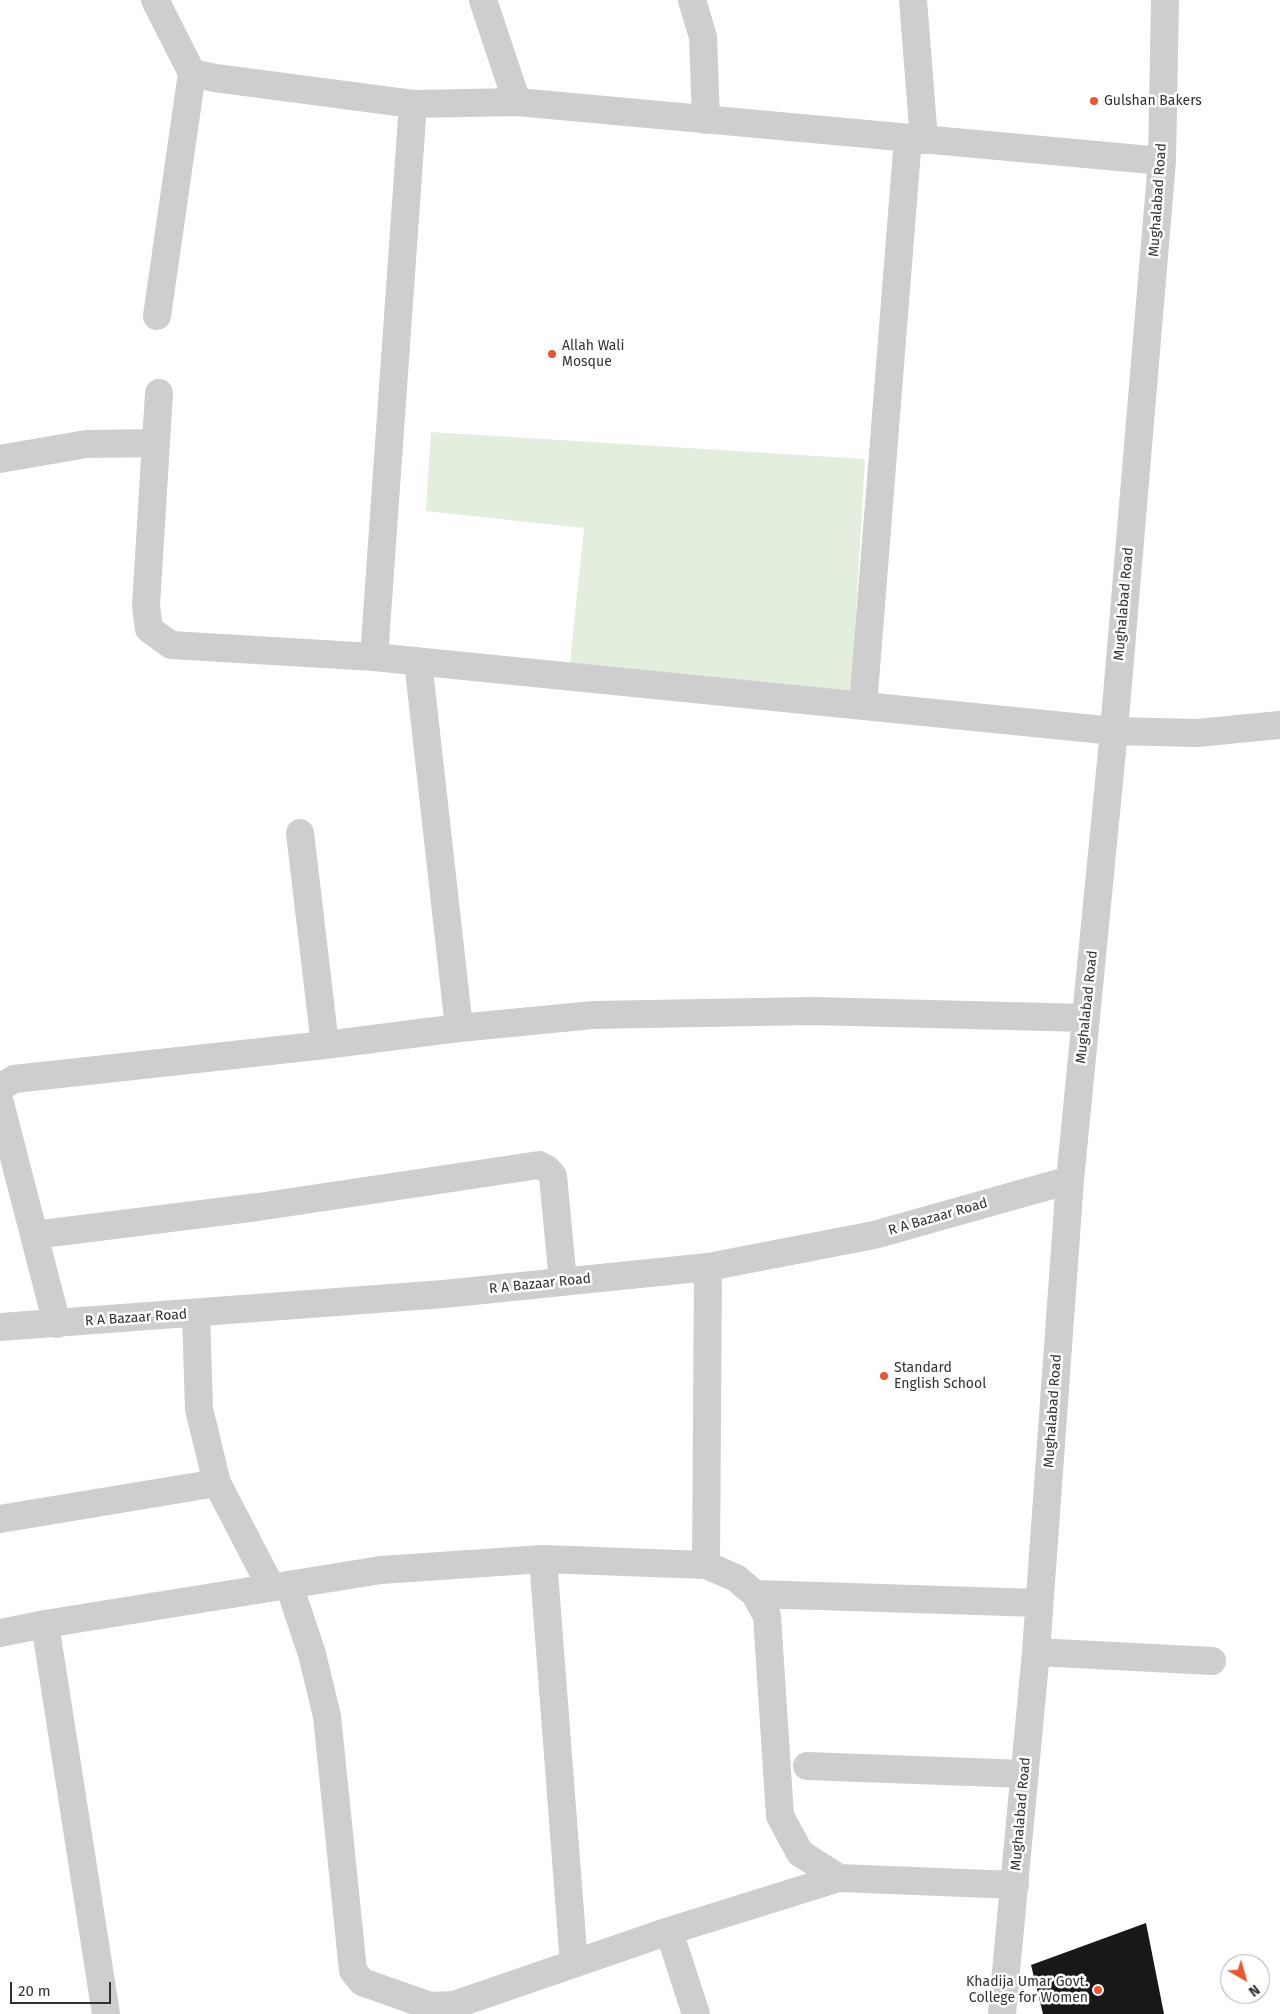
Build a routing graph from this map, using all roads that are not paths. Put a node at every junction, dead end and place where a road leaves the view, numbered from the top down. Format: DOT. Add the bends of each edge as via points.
graph roads {
  1 [pos="155,0"];
  2 [pos="483,0"];
  3 [pos="692,0"];
  4 [pos="913,0"];
  5 [pos="1165,0"];
  6 [pos="192,73"];
  7 [pos="517,102"];
  8 [pos="413,104"];
  9 [pos="706,120"];
  10 [pos="916,139"];
  11 [pos="1162,161"];
  12 [pos="157,316"];
  13 [pos="159,393"];
  14 [pos="156,443"];
  15 [pos="0,459"];
  16 [pos="374,657"];
  17 [pos="418,661"];
  18 [pos="863,706"];
  19 [pos="1280,725"];
  20 [pos="1114,731"];
  21 [pos="300,833"];
  22 [pos="1086,1018"];
  23 [pos="459,1028"];
  24 [pos="325,1045"];
  25 [pos="0,1090"];
  26 [pos="0,1103"];
  27 [pos="1070,1180"];
  28 [pos="34,1235"];
  29 [pos="708,1267"];
  30 [pos="563,1282"];
  31 [pos="196,1314"];
  32 [pos="57,1324"];
  33 [pos="0,1328"];
  34 [pos="217,1483"];
  35 [pos="0,1519"];
  36 [pos="543,1559"];
  37 [pos="706,1565"];
  38 [pos="280,1586"];
  39 [pos="755,1594"];
  40 [pos="1039,1603"];
  41 [pos="45,1624"];
  42 [pos="0,1633"];
  43 [pos="1036,1652"];
  44 [pos="1212,1661"];
  45 [pos="807,1766"];
  46 [pos="1025,1774"];
  47 [pos="839,1878"];
  48 [pos="1015,1885"];
  49 [pos="669,1931"];
  50 [pos="574,1964"];
  51 [pos="455,2010"];
  52 [pos="106,2014"];
  53 [pos="696,2014"];
  54 [pos="1002,2014"];
  1 -- 6 [label="street"];
  2 -- 7 [label="street"];
  3 -- 9 [label="street" via="703,37"];
  4 -- 10 [label="street"];
  5 -- 11 [label="street, Mughalabad Road"];
  6 -- 8 [label="street"];
  6 -- 12 [label="street"];
  7 -- 8 [label="street"];
  7 -- 9 [label="street"];
  8 -- 16 [label="street"];
  9 -- 10 [label="street"];
  10 -- 11 [label="street"];
  10 -- 18 [label="street"];
  11 -- 20 [label="street, Mughalabad Road"];
  13 -- 14 [label="street"];
  14 -- 15 [label="street" via="86,444"];
  14 -- 16 [label="street" via="146,606 149,629 171,645"];
  16 -- 17 [label="street"];
  17 -- 18 [label="street"];
  17 -- 23 [label="street"];
  18 -- 20 [label="street"];
  19 -- 20 [label="street" via="1197,733"];
  20 -- 22 [label="street, Mughalabad Road"];
  21 -- 24 [label="street"];
  22 -- 23 [label="street" via="813,1011 693,1012 593,1015"];
  22 -- 27 [label="street, Mughalabad Road"];
  23 -- 24 [label="street"];
  24 -- 25 [label="street" via="14,1080"];
  26 -- 28 [label="street"];
  27 -- 29 [label="street, R A Bazaar Road" via="874,1235"];
  27 -- 40 [label="street, Mughalabad Road"];
  28 -- 30 [label="street" via="258,1207 539,1165 553,1176"];
  28 -- 32 [label="street"];
  29 -- 30 [label="street, R A Bazaar Road"];
  29 -- 37 [label="street"];
  30 -- 31 [label="street, R A Bazaar Road"];
  31 -- 32 [label="street, R A Bazaar Road"];
  31 -- 34 [label="street" via="199,1410"];
  32 -- 33 [label="street, R A Bazaar Road"];
  34 -- 35 [label="street"];
  34 -- 38 [label="street"];
  36 -- 37 [label="street"];
  36 -- 38 [label="street" via="381,1570"];
  36 -- 50 [label="street"];
  37 -- 39 [label="street" via="736,1578"];
  38 -- 41 [label="street"];
  38 -- 51 [label="street" via="312,1654 327,1716 352,1971 362,1982 430,2006"];
  39 -- 40 [label="street"];
  39 -- 47 [label="street" via="766,1616 780,1816 800,1853"];
  40 -- 43 [label="street, Mughalabad Road"];
  41 -- 42 [label="street"];
  41 -- 52 [label="street"];
  43 -- 44 [label="street"];
  43 -- 46 [label="street, Mughalabad Road"];
  45 -- 46 [label="street"];
  46 -- 48 [label="street, Mughalabad Road"];
  47 -- 48 [label="street"];
  47 -- 49 [label="street"];
  48 -- 54 [label="street, Mughalabad Road"];
  49 -- 50 [label="street"];
  49 -- 53 [label="street"];
  50 -- 51 [label="street"];
}
